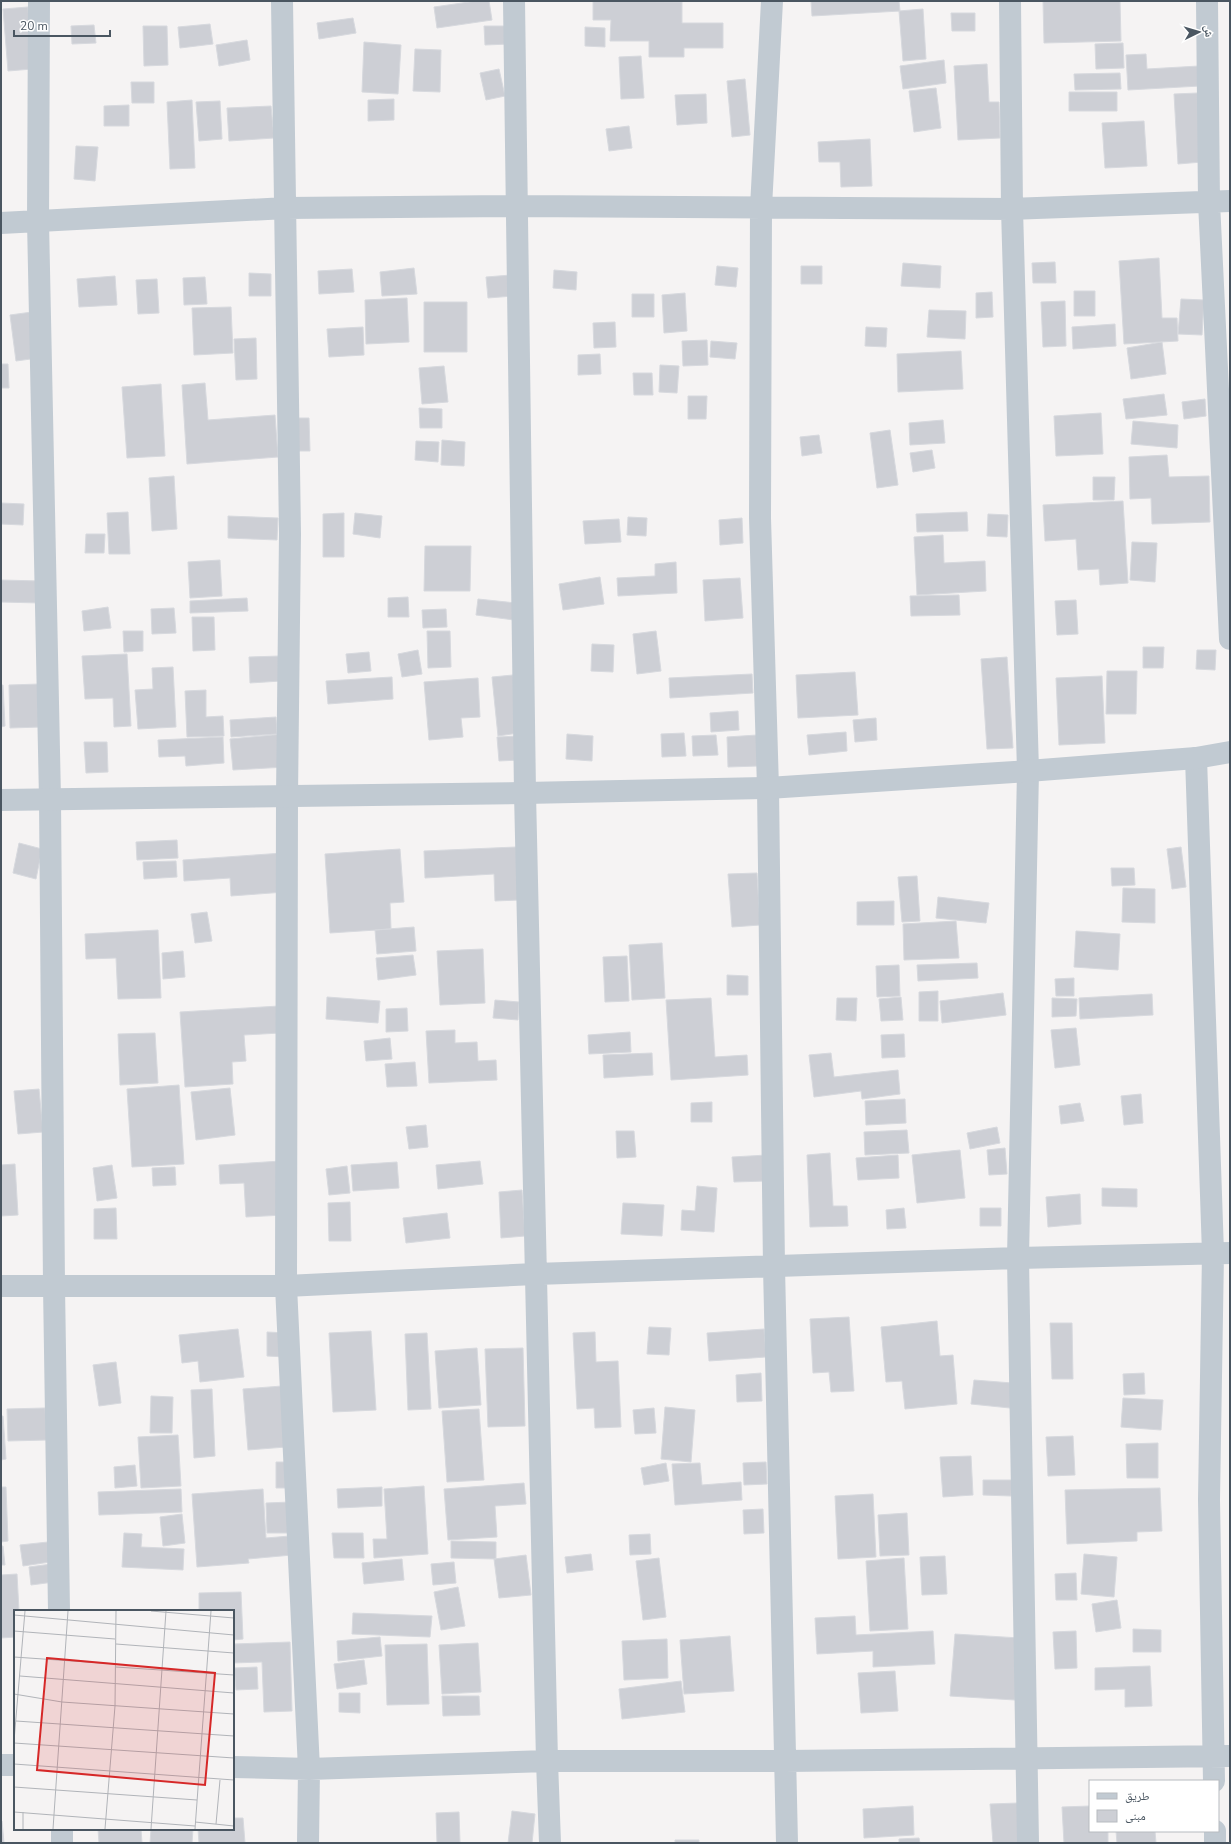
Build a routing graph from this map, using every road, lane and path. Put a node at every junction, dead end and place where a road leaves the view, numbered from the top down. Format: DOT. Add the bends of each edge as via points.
graph roads {
  1 [pos="39,1"];
  2 [pos="282,1"];
  3 [pos="514,1"];
  4 [pos="772,1"];
  5 [pos="1010,1"];
  6 [pos="1207,1"];
  7 [pos="1220,202"];
  8 [pos="517,206"];
  9 [pos="761,207"];
  10 [pos="286,208"];
  11 [pos="1012,209"];
  12 [pos="38,221"];
  13 [pos="1,223"];
  14 [pos="1230,639"];
  15 [pos="1230,752"];
  16 [pos="1196,758"];
  17 [pos="1028,772"];
  18 [pos="768,788"];
  19 [pos="525,793"];
  20 [pos="287,796"];
  21 [pos="50,799"];
  22 [pos="1,800"];
  23 [pos="1222,1253"];
  24 [pos="1018,1258"];
  25 [pos="774,1267"];
  26 [pos="535,1274"];
  27 [pos="1,1286"];
  28 [pos="54,1286"];
  29 [pos="286,1286"];
  30 [pos="59,1610"];
  31 [pos="1222,1756"];
  32 [pos="1027,1758"];
  33 [pos="547,1761"];
  34 [pos="785,1761"];
  35 [pos="1,1765"];
  36 [pos="14,1765"];
  37 [pos="234,1767"];
  38 [pos="309,1769"];
  39 [pos="1214,1780"];
  40 [pos="62,1830"];
  41 [pos="1215,1832"];
  42 [pos="62,1843"];
  43 [pos="308,1843"];
  44 [pos="550,1843"];
  45 [pos="787,1843"];
  46 [pos="1028,1843"];
  47 [pos="1215,1843"];
  1 -- 12 [label="street"];
  2 -- 10 [label="street"];
  3 -- 8 [label="street"];
  4 -- 9 [label="street"];
  5 -- 11 [label="street"];
  6 -- 7 [label="street"];
  7 -- 11 [label="street"];
  7 -- 14 [label="street"];
  8 -- 9 [label="street"];
  8 -- 10 [label="street"];
  8 -- 19 [label="street"];
  9 -- 11 [label="street"];
  9 -- 18 [label="street" via="760,518"];
  10 -- 12 [label="street"];
  10 -- 20 [label="street" via="290,534"];
  11 -- 17 [label="street"];
  12 -- 13 [label="street"];
  12 -- 21 [label="street"];
  15 -- 16 [label="street"];
  16 -- 17 [label="street"];
  16 -- 23 [label="street"];
  17 -- 18 [label="street"];
  17 -- 24 [label="street"];
  18 -- 19 [label="street"];
  18 -- 25 [label="street"];
  19 -- 20 [label="street"];
  19 -- 26 [label="street"];
  20 -- 21 [label="street"];
  20 -- 29 [label="street"];
  21 -- 22 [label="street"];
  21 -- 28 [label="street"];
  23 -- 24 [label="street"];
  23 -- 31 [label="street" via="1209,1500"];
  24 -- 25 [label="street"];
  24 -- 32 [label="street"];
  25 -- 26 [label="street"];
  25 -- 34 [label="street"];
  26 -- 29 [label="street"];
  26 -- 33 [label="street"];
  27 -- 28 [label="street"];
  28 -- 29 [label="street"];
  28 -- 30 [label="street"];
  29 -- 38 [label="street"];
  31 -- 32 [label="street"];
  31 -- 39 [label="street"];
  32 -- 34 [label="street"];
  32 -- 46 [label="street"];
  33 -- 34 [label="street"];
  33 -- 38 [label="street"];
  33 -- 44 [label="street"];
  34 -- 45 [label="street"];
  35 -- 36 [label="street"];
  37 -- 38 [label="street"];
  38 -- 43 [label="street"];
  40 -- 42 [label="street"];
  41 -- 47 [label="street"];
}
